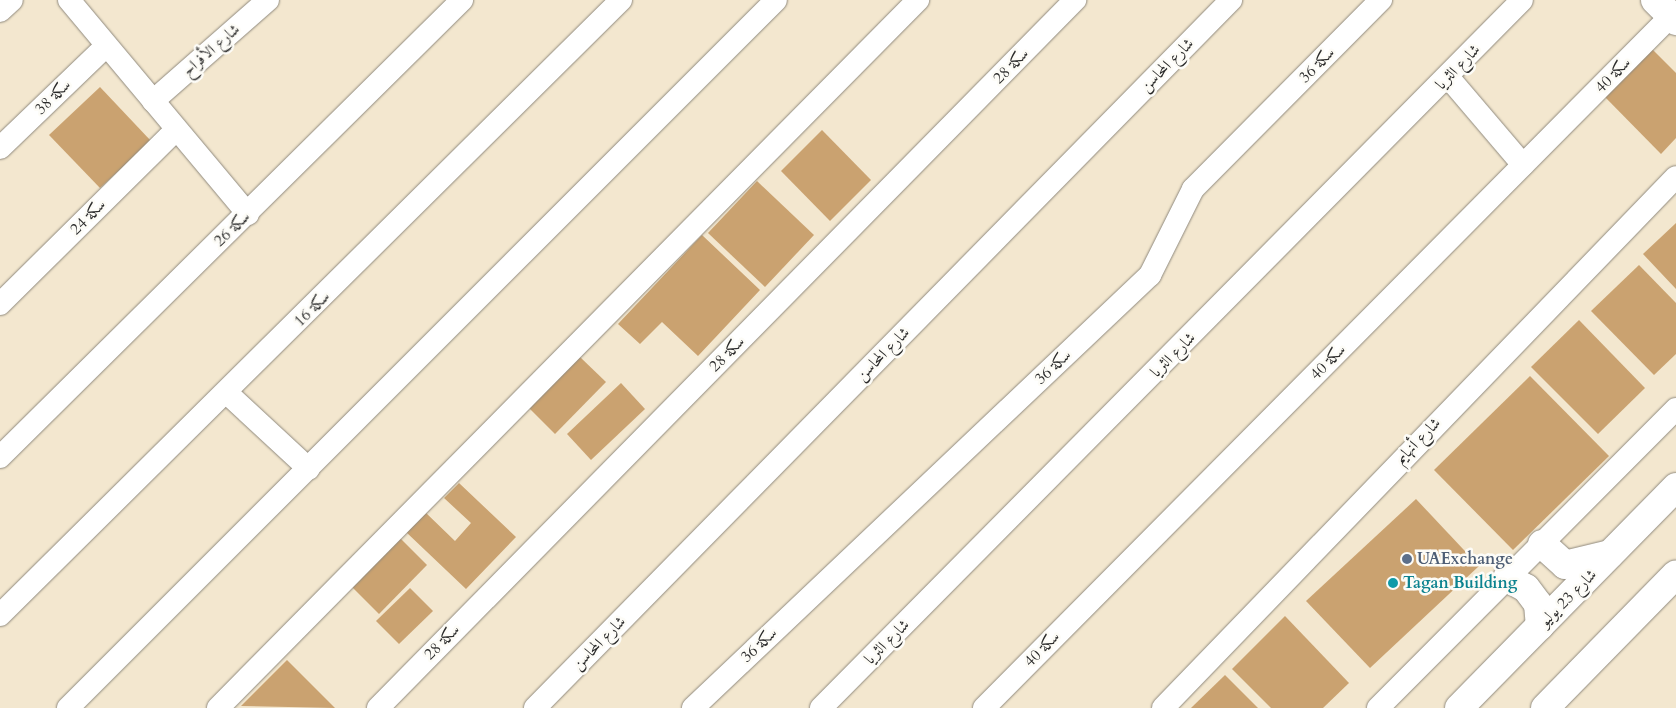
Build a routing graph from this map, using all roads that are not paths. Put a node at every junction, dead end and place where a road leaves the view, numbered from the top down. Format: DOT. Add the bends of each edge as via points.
graph roads {
  1 [pos="12,0"];
  2 [pos="69,0"];
  3 [pos="268,0"];
  4 [pos="462,0"];
  5 [pos="621,0"];
  6 [pos="776,0"];
  7 [pos="918,0"];
  8 [pos="1075,0"];
  9 [pos="1231,0"];
  10 [pos="1381,0"];
  11 [pos="1522,0"];
  12 [pos="0,11"];
  13 [pos="1667,12"];
  14 [pos="106,46"];
  15 [pos="1449,78"];
  16 [pos="153,101"];
  17 [pos="176,130"];
  18 [pos="0,148"];
  19 [pos="1523,165"];
  20 [pos="1676,177"];
  21 [pos="248,214"];
  22 [pos="0,304"];
  23 [pos="228,394"];
  24 [pos="1676,409"];
  25 [pos="0,457"];
  26 [pos="309,469"];
  27 [pos="1676,487"];
  28 [pos="1542,544"];
  29 [pos="1612,553"];
  30 [pos="1676,574"];
  31 [pos="1507,578"];
  32 [pos="0,615"];
  33 [pos="1540,626"];
  34 [pos="68,708"];
  35 [pos="218,708"];
  36 [pos="378,708"];
  37 [pos="535,708"];
  38 [pos="693,708"];
  39 [pos="822,708"];
  40 [pos="984,708"];
  41 [pos="1163,708"];
  42 [pos="1378,708"];
  43 [pos="1459,708"];
  44 [pos="1545,708"];
  1 -- 12 [label="street"];
  2 -- 14 [label="street"];
  3 -- 16 [label="street, شارع الأفراح"];
  4 -- 21 [label="street, سكة 26"];
  5 -- 23 [label="street, سكة 16"];
  6 -- 26 [label="street"];
  7 -- 35 [label="street"];
  8 -- 36 [label="street, سكة 28"];
  9 -- 37 [label="street, شارع المحاسن"];
  10 -- 38 [label="street, سكة 36" via="1193,189 1150,275"];
  11 -- 15 [label="street, شارع الثريا"];
  13 -- 19 [label="street, سكة 40"];
  14 -- 16 [label="street"];
  14 -- 18 [label="street, سكة 38"];
  15 -- 19 [label="street"];
  15 -- 39 [label="street, شارع الثريا"];
  16 -- 17 [label="street"];
  17 -- 21 [label="street"];
  17 -- 22 [label="street, سكة 24"];
  19 -- 40 [label="street, سكة 40"];
  20 -- 41 [label="street, شارع أنهايم"];
  21 -- 25 [label="street, سكة 26"];
  23 -- 26 [label="street"];
  23 -- 32 [label="street, سكة 16"];
  24 -- 28 [label="street"];
  26 -- 34 [label="street"];
  27 -- 29 [label="main road, شارع 23 يوليو"];
  28 -- 29 [label="main road" via="1565,565"];
  28 -- 31 [label="street"];
  29 -- 33 [label="main road, شارع 23 يوليو"];
  30 -- 44 [label="main road"];
  31 -- 33 [label="main road" via="1526,588 1538,604"];
  31 -- 42 [label="street"];
  33 -- 43 [label="main road, شارع 23 يوليو"];
}
